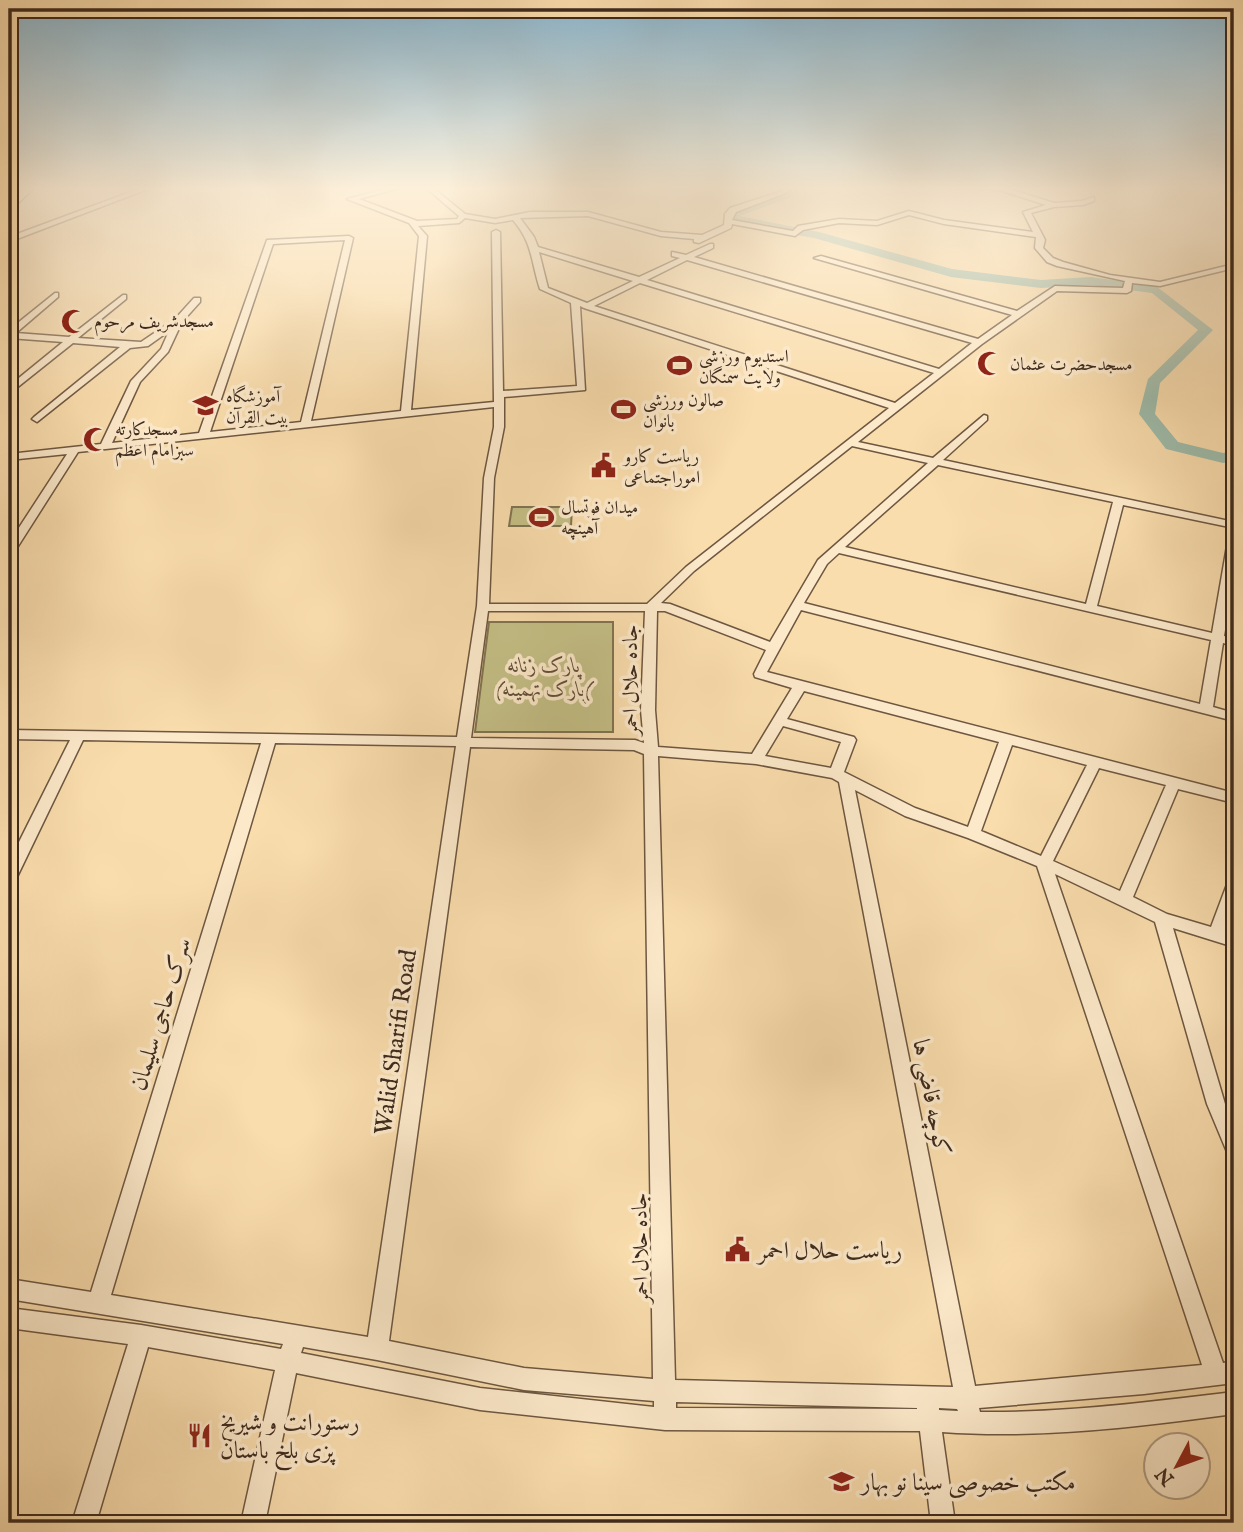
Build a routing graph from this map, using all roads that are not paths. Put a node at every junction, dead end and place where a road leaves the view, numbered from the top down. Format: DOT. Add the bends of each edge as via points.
graph roads {
  1 [pos="264,258"];
  2 [pos="344,258"];
  3 [pos="421,258"];
  4 [pos="496,258"];
  5 [pos="538,258"];
  6 [pos="571,258"];
  7 [pos="684,258"];
  8 [pos="692,258"];
  9 [pos="820,258"];
  10 [pos="1049,258"];
  11 [pos="1234,266"];
  12 [pos="642,280"];
  13 [pos="1128,285"];
  14 [pos="55,295"];
  15 [pos="123,297"];
  16 [pos="197,300"];
  17 [pos="575,302"];
  18 [pos="587,306"];
  19 [pos="1019,314"];
  20 [pos="178,321"];
  21 [pos="9,334"];
  22 [pos="72,340"];
  23 [pos="979,342"];
  24 [pos="128,345"];
  25 [pos="941,372"];
  26 [pos="9,391"];
  27 [pos="499,399"];
  28 [pos="897,407"];
  29 [pos="406,414"];
  30 [pos="984,418"];
  31 [pos="37,419"];
  32 [pos="304,425"];
  33 [pos="203,437"];
  34 [pos="851,443"];
  35 [pos="104,448"];
  36 [pos="73,452"];
  37 [pos="9,457"];
  38 [pos="935,462"];
  39 [pos="1119,501"];
  40 [pos="1234,525"];
  41 [pos="1234,540"];
  42 [pos="837,549"];
  43 [pos="9,551"];
  44 [pos="483,606"];
  45 [pos="651,606"];
  46 [pos="797,606"];
  47 [pos="1091,608"];
  48 [pos="1217,638"];
  49 [pos="1234,642"];
  50 [pos="773,648"];
  51 [pos="800,686"];
  52 [pos="1206,710"];
  53 [pos="1234,717"];
  54 [pos="779,721"];
  55 [pos="9,734"];
  56 [pos="79,734"];
  57 [pos="269,738"];
  58 [pos="1007,739"];
  59 [pos="462,742"];
  60 [pos="651,751"];
  61 [pos="757,760"];
  62 [pos="1095,762"];
  63 [pos="841,777"];
  64 [pos="1174,782"];
  65 [pos="1234,798"];
  66 [pos="973,834"];
  67 [pos="1044,864"];
  68 [pos="9,877"];
  69 [pos="1234,887"];
  70 [pos="1123,901"];
  71 [pos="1162,918"];
  72 [pos="1216,936"];
  73 [pos="1234,941"];
  74 [pos="1234,1146"];
  75 [pos="9,1289"];
  76 [pos="98,1303"];
  77 [pos="11,1323"];
  78 [pos="141,1335"];
  79 [pos="296,1335"];
  80 [pos="377,1349"];
  81 [pos="288,1361"];
  82 [pos="1225,1373"];
  83 [pos="664,1391"];
  84 [pos="966,1398"];
  85 [pos="1234,1403"];
  86 [pos="929,1410"];
  87 [pos="665,1419"];
  88 [pos="971,1424"];
  89 [pos="84,1523"];
  90 [pos="253,1523"];
  91 [pos="943,1523"];
  1 -- 33 [label="street"];
  2 -- 32 [label="street"];
  3 -- 29 [label="street"];
  4 -- 27 [label="street, Walid Sharifi Road"];
  5 -- 17 [label="street" via="544,289"];
  6 -- 12 [label="street"];
  7 -- 12 [label="street"];
  8 -- 23 [label="street"];
  9 -- 19 [label="street"];
  10 -- 13 [label="street"];
  11 -- 13 [label="street, جاده حلال احمر" via="1160,284"];
  12 -- 18 [label="street"];
  12 -- 25 [label="street"];
  13 -- 19 [label="street, جاده حلال احمر" via="1055,288"];
  14 -- 21 [label="street"];
  15 -- 22 [label="street"];
  16 -- 20 [label="street"];
  17 -- 18 [label="street"];
  17 -- 27 [label="street" via="582,388"];
  18 -- 28 [label="street"];
  19 -- 23 [label="street, جاده حلال احمر"];
  20 -- 24 [label="street" via="149,343"];
  20 -- 35 [label="street" via="165,350 136,382"];
  21 -- 22 [label="street"];
  22 -- 24 [label="street"];
  22 -- 26 [label="street"];
  23 -- 25 [label="street, جاده حلال احمر"];
  24 -- 31 [label="street"];
  25 -- 28 [label="street, جاده حلال احمر"];
  27 -- 29 [label="street"];
  27 -- 44 [label="street, Walid Sharifi Road" via="499,427 489,478"];
  28 -- 34 [label="street, جاده حلال احمر"];
  29 -- 32 [label="street"];
  30 -- 38 [label="street"];
  32 -- 33 [label="street"];
  33 -- 35 [label="street"];
  34 -- 38 [label="street"];
  34 -- 45 [label="street, جاده حلال احمر" via="690,569"];
  35 -- 36 [label="street"];
  36 -- 37 [label="street"];
  36 -- 43 [label="street"];
  38 -- 39 [label="street"];
  38 -- 42 [label="street"];
  39 -- 40 [label="street"];
  39 -- 47 [label="street"];
  41 -- 48 [label="street"];
  42 -- 46 [label="street" via="822,562"];
  42 -- 47 [label="street"];
  44 -- 45 [label="street"];
  44 -- 59 [label="street, Walid Sharifi Road"];
  45 -- 50 [label="street" via="685,613"];
  45 -- 60 [label="street, جاده حلال احمر"];
  46 -- 50 [label="street"];
  46 -- 52 [label="street"];
  47 -- 48 [label="street"];
  48 -- 49 [label="street"];
  48 -- 52 [label="street"];
  50 -- 51 [label="street" via="760,674"];
  51 -- 54 [label="street"];
  51 -- 58 [label="street"];
  52 -- 53 [label="street"];
  54 -- 61 [label="street"];
  54 -- 63 [label="street" via="849,740"];
  55 -- 56 [label="street"];
  56 -- 57 [label="street"];
  56 -- 68 [label="street"];
  57 -- 59 [label="street"];
  57 -- 76 [label="street, سرک حاجی سلیمان"];
  58 -- 62 [label="street"];
  58 -- 66 [label="street"];
  59 -- 60 [label="street" via="635,746"];
  59 -- 80 [label="street, Walid Sharifi Road"];
  60 -- 61 [label="street"];
  60 -- 83 [label="street, جاده حلال احمر"];
  61 -- 63 [label="street"];
  62 -- 64 [label="street"];
  62 -- 67 [label="street"];
  63 -- 66 [label="street" via="910,812"];
  63 -- 84 [label="street, کوچه قاضی ها"];
  64 -- 65 [label="street"];
  64 -- 70 [label="street"];
  66 -- 67 [label="street"];
  67 -- 70 [label="street"];
  67 -- 82 [label="street"];
  69 -- 72 [label="street"];
  70 -- 71 [label="street"];
  71 -- 72 [label="street"];
  71 -- 74 [label="street" via="1216,1104"];
  72 -- 73 [label="street"];
  75 -- 76 [label="street"];
  76 -- 79 [label="street"];
  77 -- 78 [label="street"];
  78 -- 81 [label="street"];
  78 -- 89 [label="street"];
  79 -- 80 [label="street"];
  79 -- 81 [label="street"];
  80 -- 83 [label="street" via="524,1379"];
  81 -- 87 [label="street" via="480,1399"];
  81 -- 90 [label="street"];
  82 -- 84 [label="street"];
  83 -- 86 [label="street"];
  83 -- 87 [label="street, جاده حلال احمر"];
  84 -- 86 [label="street"];
  84 -- 88 [label="street, کوچه قاضی ها"];
  85 -- 88 [label="street" via="1119,1417"];
  86 -- 87 [label="street"];
  86 -- 88 [label="street"];
  86 -- 91 [label="street"];
}
